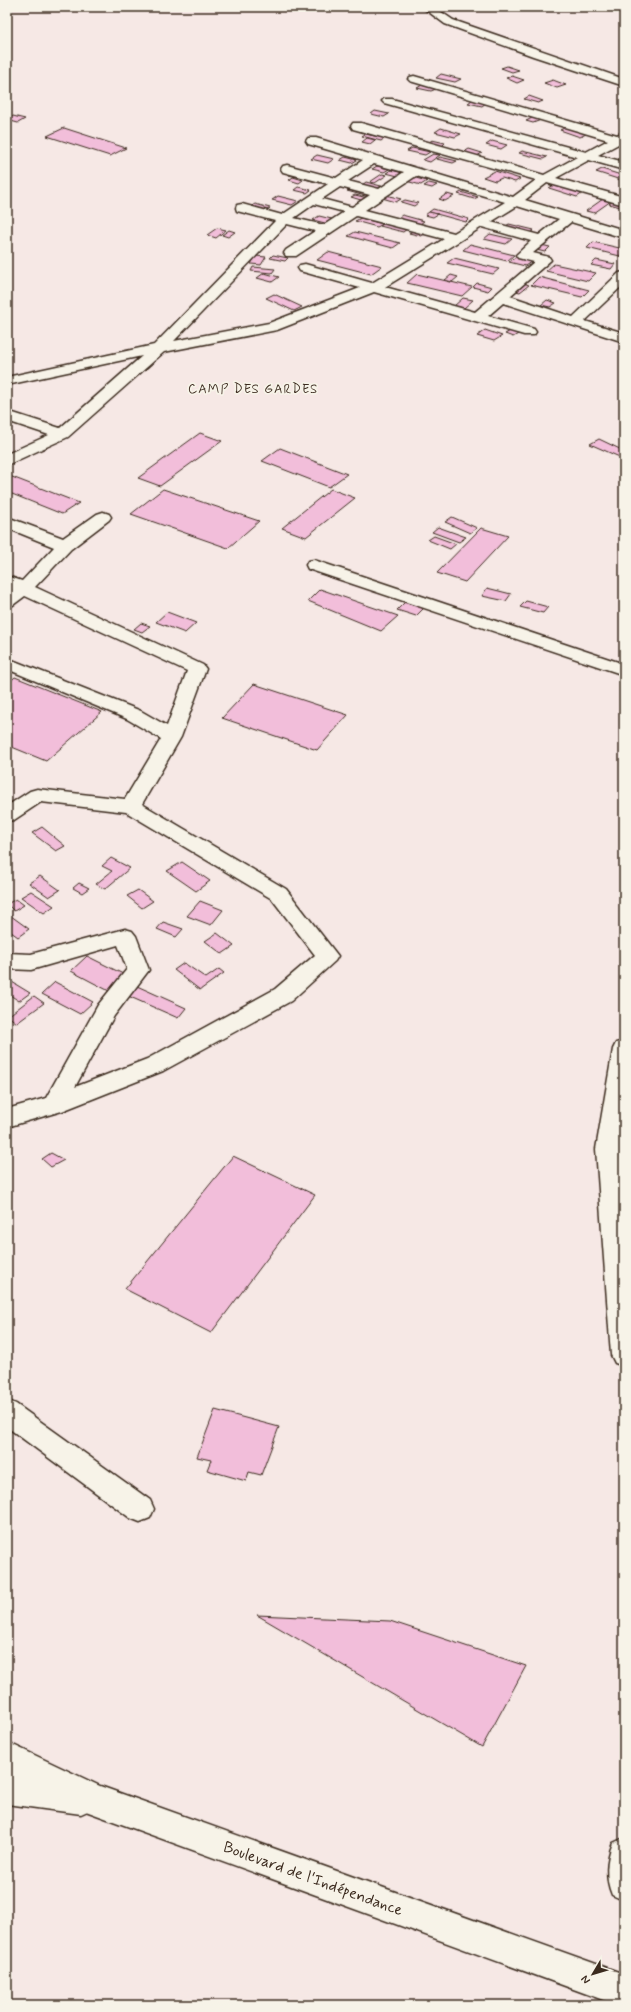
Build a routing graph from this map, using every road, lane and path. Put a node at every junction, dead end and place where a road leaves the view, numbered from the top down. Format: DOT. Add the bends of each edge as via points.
graph roads {
  1 [pos="427,7"];
  2 [pos="414,79"];
  3 [pos="624,83"];
  4 [pos="388,101"];
  5 [pos="511,108"];
  6 [pos="357,126"];
  7 [pos="482,127"];
  8 [pos="470,135"];
  9 [pos="621,138"];
  10 [pos="312,141"];
  11 [pos="458,143"];
  12 [pos="446,151"];
  13 [pos="588,156"];
  14 [pos="373,159"];
  15 [pos="624,166"];
  16 [pos="287,169"];
  17 [pos="415,171"];
  18 [pos="546,179"];
  19 [pos="337,182"];
  20 [pos="381,194"];
  21 [pos="312,200"];
  22 [pos="516,201"];
  23 [pos="624,201"];
  24 [pos="242,208"];
  25 [pos="354,211"];
  26 [pos="569,217"];
  27 [pos="284,219"];
  28 [pos="481,223"];
  29 [pos="326,230"];
  30 [pos="624,234"];
  31 [pos="456,238"];
  32 [pos="540,240"];
  33 [pos="291,253"];
  34 [pos="305,268"];
  35 [pos="624,276"];
  36 [pos="375,287"];
  37 [pos="499,297"];
  38 [pos="478,317"];
  39 [pos="576,322"];
  40 [pos="529,332"];
  41 [pos="624,338"];
  42 [pos="158,349"];
  43 [pos="7,381"];
  44 [pos="7,416"];
  45 [pos="63,434"];
  46 [pos="9,457"];
  47 [pos="103,517"];
  48 [pos="7,522"];
  49 [pos="65,545"];
  50 [pos="314,564"];
  51 [pos="7,581"];
  52 [pos="25,588"];
  53 [pos="7,601"];
  54 [pos="7,663"];
  55 [pos="624,670"];
  56 [pos="172,737"];
  57 [pos="131,806"];
  58 [pos="7,816"];
  59 [pos="7,961"];
  60 [pos="624,1049"];
  61 [pos="54,1105"];
  62 [pos="7,1118"];
  63 [pos="624,1355"];
  64 [pos="7,1412"];
  65 [pos="140,1509"];
  66 [pos="7,1757"];
  67 [pos="7,1789"];
  68 [pos="94,1800"];
  69 [pos="624,1991"];
  1 -- 3 [label="main road" via="449,22"];
  2 -- 5 [label="main road"];
  4 -- 7 [label="main road"];
  5 -- 7 [label="main road"];
  5 -- 9 [label="main road"];
  6 -- 12 [label="main road"];
  7 -- 8 [label="main road"];
  7 -- 13 [label="main road"];
  9 -- 13 [label="main road"];
  10 -- 14 [label="main road"];
  11 -- 12 [label="main road"];
  12 -- 18 [label="main road"];
  13 -- 15 [label="main road"];
  13 -- 18 [label="main road"];
  14 -- 17 [label="main road"];
  14 -- 19 [label="main road"];
  16 -- 19 [label="main road"];
  17 -- 20 [label="main road"];
  17 -- 22 [label="main road"];
  18 -- 22 [label="main road"];
  18 -- 23 [label="main road"];
  19 -- 20 [label="main road"];
  19 -- 21 [label="main road"];
  20 -- 25 [label="main road"];
  21 -- 25 [label="main road"];
  21 -- 27 [label="main road"];
  22 -- 26 [label="main road"];
  22 -- 28 [label="main road"];
  24 -- 27 [label="main road"];
  25 -- 29 [label="main road"];
  25 -- 31 [label="main road"];
  26 -- 30 [label="main road"];
  26 -- 32 [label="main road"];
  27 -- 29 [label="main road"];
  27 -- 42 [label="main road"];
  28 -- 31 [label="main road"];
  28 -- 32 [label="main road"];
  29 -- 33 [label="main road"];
  31 -- 36 [label="main road"];
  32 -- 37 [label="main road" via="523,255 544,260"];
  34 -- 36 [label="main road"];
  35 -- 39 [label="main road"];
  36 -- 38 [label="main road"];
  36 -- 42 [label="main road" via="272,327"];
  37 -- 38 [label="main road"];
  37 -- 39 [label="main road"];
  38 -- 40 [label="main road"];
  39 -- 41 [label="main road"];
  42 -- 43 [label="main road"];
  42 -- 45 [label="main road"];
  44 -- 45 [label="main road"];
  45 -- 46 [label="main road"];
  47 -- 49 [label="main road"];
  48 -- 49 [label="main road"];
  49 -- 52 [label="main road"];
  50 -- 55 [label="main road"];
  51 -- 52 [label="main road"];
  52 -- 53 [label="main road"];
  52 -- 56 [label="main road" via="198,669"];
  54 -- 56 [label="main road" via="134,715"];
  56 -- 57 [label="main road"];
  57 -- 58 [label="main road" via="37,795"];
  57 -- 61 [label="main road" via="279,894 327,956 283,995 155,1065"];
  59 -- 61 [label="main road" via="30,962 125,936 138,970 106,1011"];
  60 -- 63 [label="main road" via="608,1149"];
  61 -- 62 [label="main road"];
  64 -- 65 [label="main road"];
  66 -- 68 [label="main road, Boulevard de l'Indépendance"];
  67 -- 68 [label="main road"];
  68 -- 69 [label="main road, Boulevard de l'Indépendance"];
}
